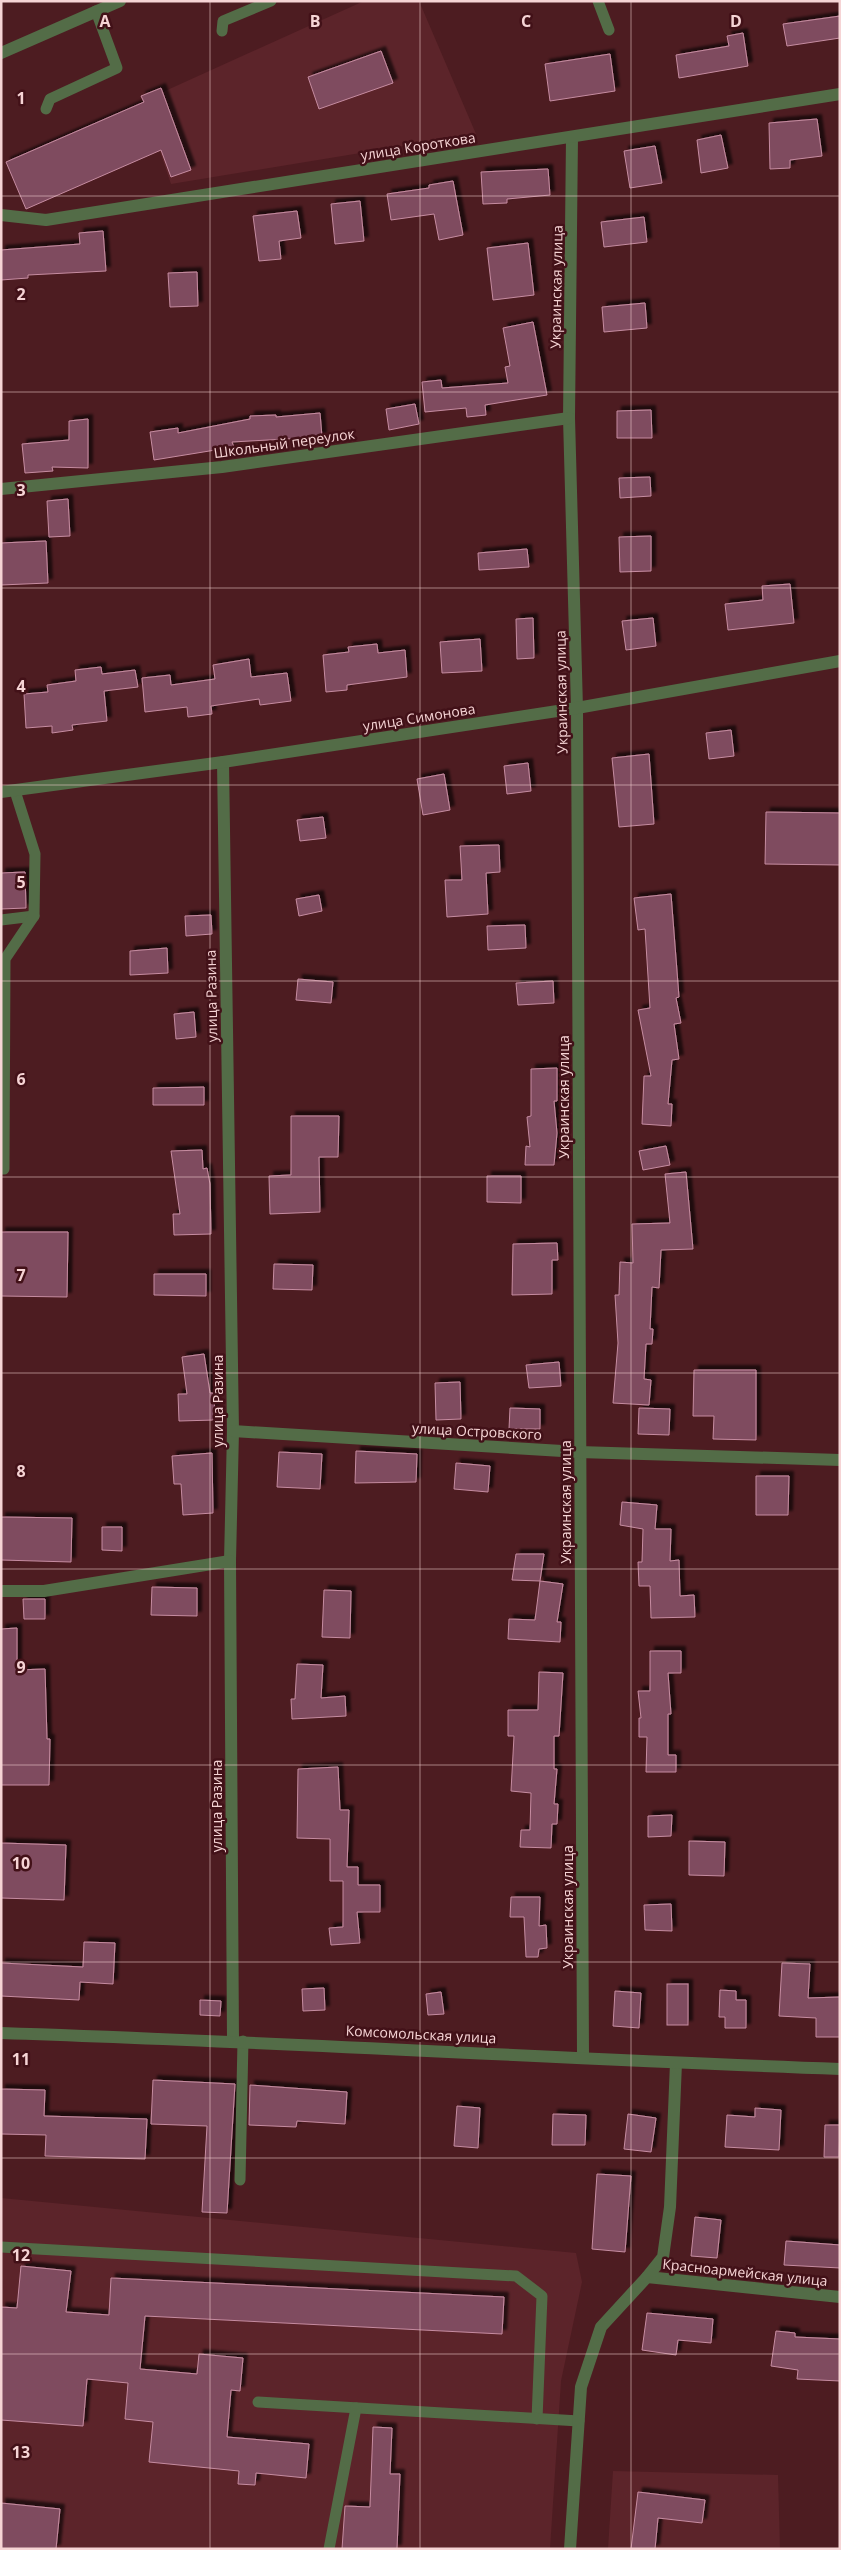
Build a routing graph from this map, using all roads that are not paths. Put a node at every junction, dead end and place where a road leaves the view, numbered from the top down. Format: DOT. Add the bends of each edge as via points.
graph roads {
  1 [pos="120,1"];
  2 [pos="271,1"];
  3 [pos="598,1"];
  4 [pos="96,12"];
  5 [pos="609,30"];
  6 [pos="222,31"];
  7 [pos="1,53"];
  8 [pos="840,94"];
  9 [pos="46,108"];
  10 [pos="572,137"];
  11 [pos="1,215"];
  12 [pos="569,418"];
  13 [pos="1,489"];
  14 [pos="840,661"];
  15 [pos="577,708"];
  16 [pos="222,762"];
  17 [pos="14,791"];
  18 [pos="1,792"];
  19 [pos="34,916"];
  20 [pos="1,920"];
  21 [pos="1,1169"];
  22 [pos="233,1431"];
  23 [pos="580,1452"];
  24 [pos="840,1460"];
  25 [pos="230,1561"];
  26 [pos="1,1591"];
  27 [pos="1,2033"];
  28 [pos="238,2041"];
  29 [pos="583,2057"];
  30 [pos="676,2063"];
  31 [pos="840,2069"];
  32 [pos="240,2180"];
  33 [pos="1,2247"];
  34 [pos="647,2277"];
  35 [pos="840,2297"];
  36 [pos="258,2402"];
  37 [pos="356,2408"];
  38 [pos="537,2419"];
  39 [pos="579,2421"];
  40 [pos="329,2549"];
  41 [pos="570,2549"];
  1 -- 4 [label="street"];
  2 -- 6 [label="lane" via="223,21"];
  3 -- 5 [label="lane"];
  4 -- 7 [label="street"];
  4 -- 9 [label="lane" via="117,68 50,99"];
  8 -- 10 [label="street, улица Короткова"];
  10 -- 11 [label="street, улица Короткова" via="46,220"];
  10 -- 12 [label="street, Украинская улица"];
  12 -- 13 [label="street, Школьный переулок" via="222,467"];
  12 -- 15 [label="street, Украинская улица"];
  14 -- 15 [label="street, улица Симонова"];
  15 -- 16 [label="street, улица Симонова"];
  15 -- 23 [label="street, Украинская улица"];
  16 -- 17 [label="street, улица Симонова"];
  16 -- 22 [label="street, улица Разина"];
  17 -- 18 [label="street, улица Симонова"];
  17 -- 19 [label="lane" via="35,854"];
  19 -- 20 [label="lane"];
  19 -- 21 [label="lane" via="6,959 4,1169"];
  22 -- 23 [label="street, улица Островского"];
  22 -- 25 [label="street, улица Разина"];
  23 -- 24 [label="street, улица Островского"];
  23 -- 29 [label="street, Украинская улица"];
  25 -- 26 [label="street" via="44,1590"];
  25 -- 28 [label="street, улица Разина"];
  27 -- 28 [label="street, Комсомольская улица"];
  28 -- 29 [label="street, Комсомольская улица"];
  28 -- 32 [label="lane"];
  29 -- 30 [label="street, Комсомольская улица"];
  30 -- 31 [label="street, Комсомольская улица"];
  30 -- 34 [label="street, Красноармейская улица" via="670,2207 663,2257"];
  33 -- 38 [label="lane" via="516,2276 542,2296"];
  34 -- 35 [label="street, Красноармейская улица"];
  34 -- 39 [label="street, Красноармейская улица" via="602,2327 581,2387"];
  36 -- 37 [label="lane"];
  37 -- 38 [label="lane"];
  37 -- 40 [label="lane"];
  38 -- 39 [label="lane"];
  39 -- 41 [label="street, Красноармейская улица"];
}
